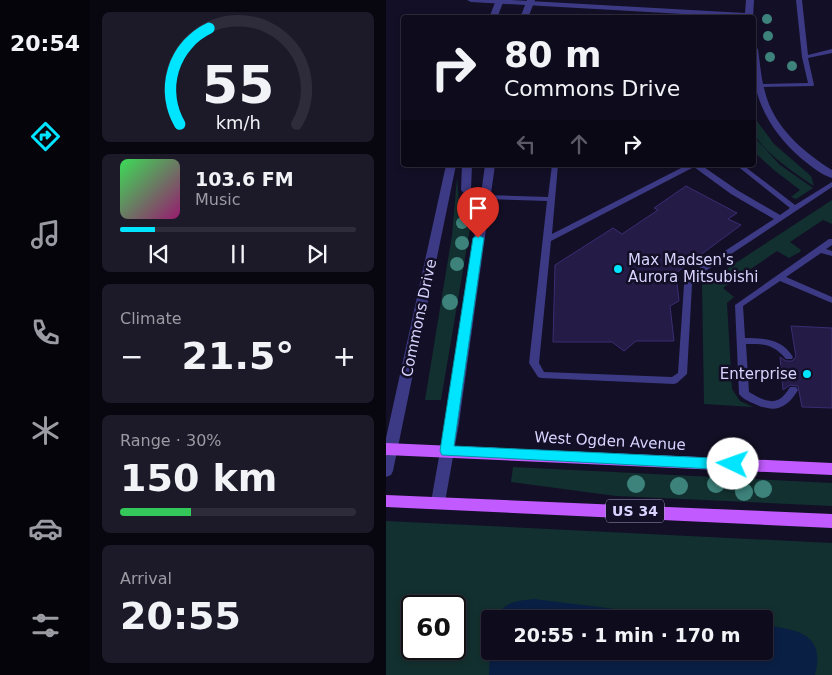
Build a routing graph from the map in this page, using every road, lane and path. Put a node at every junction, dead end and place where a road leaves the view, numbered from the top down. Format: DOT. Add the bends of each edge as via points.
graph roads {
  1 [pos="472,0"];
  2 [pos="750,0"];
  3 [pos="799,0"];
  4 [pos="500,1"];
  5 [pos="530,2"];
  6 [pos="494,15"];
  7 [pos="525,15"];
  8 [pos="720,15"];
  9 [pos="749,15"];
  10 [pos="832,50"];
  11 [pos="805,57"];
  12 [pos="757,84"];
  13 [pos="451,167"];
  14 [pos="467,167"];
  15 [pos="490,167"];
  16 [pos="554,167"];
  17 [pos="688,167"];
  18 [pos="699,167"];
  19 [pos="742,167"];
  20 [pos="832,175"];
  21 [pos="832,184"];
  22 [pos="485,197"];
  23 [pos="552,199"];
  24 [pos="794,208"];
  25 [pos="779,218"];
  26 [pos="548,239"];
  27 [pos="832,241"];
  28 [pos="819,249"];
  29 [pos="832,254"];
  30 [pos="779,277"];
  31 [pos="832,300"];
  32 [pos="741,341"];
  33 [pos="789,357"];
  34 [pos="793,390"];
  35 [pos="389,449"];
  36 [pos="447,451"];
  37 [pos="832,469"];
  38 [pos="386,471"];
  39 [pos="386,501"];
  40 [pos="438,502"];
  41 [pos="832,521"];
  1 -- 4 [label="street"];
  2 -- 9 [label="street"];
  3 -- 11 [label="lane"];
  4 -- 5 [label="street"];
  4 -- 6 [label="street"];
  5 -- 7 [label="street"];
  5 -- 8 [label="street"];
  10 -- 11 [label="lane"];
  11 -- 12 [label="lane" via="811,85"];
  12 -- 20 [label="street" via="765,106 783,136"];
  13 -- 35 [label="street, Commons Drive"];
  14 -- 22 [label="street" via="466,190 472,196"];
  15 -- 22 [label="street"];
  16 -- 23 [label="lane"];
  17 -- 26 [label="lane"];
  18 -- 25 [label="lane"];
  19 -- 24 [label="lane"];
  21 -- 24 [label="lane"];
  22 -- 23 [label="lane"];
  22 -- 36 [label="street"];
  23 -- 26 [label="lane"];
  24 -- 25 [label="lane"];
  25 -- 26 [label="lane" via="691,277 682,374 674,381 541,375 534,363"];
  27 -- 28 [label="lane"];
  28 -- 29 [label="lane"];
  28 -- 30 [label="lane"];
  30 -- 31 [label="lane"];
  30 -- 32 [label="lane" via="739,305"];
  32 -- 33 [label="lane" via="774,342"];
  32 -- 34 [label="lane" via="744,394 770,406 782,404"];
  35 -- 36 [label="main road, West Ogden Avenue"];
  35 -- 38 [label="street, Commons Drive"];
  36 -- 37 [label="main road, West Ogden Avenue"];
  36 -- 40 [label="street"];
  39 -- 40 [label="main road, US 34"];
  40 -- 41 [label="main road, US 34"];
}
